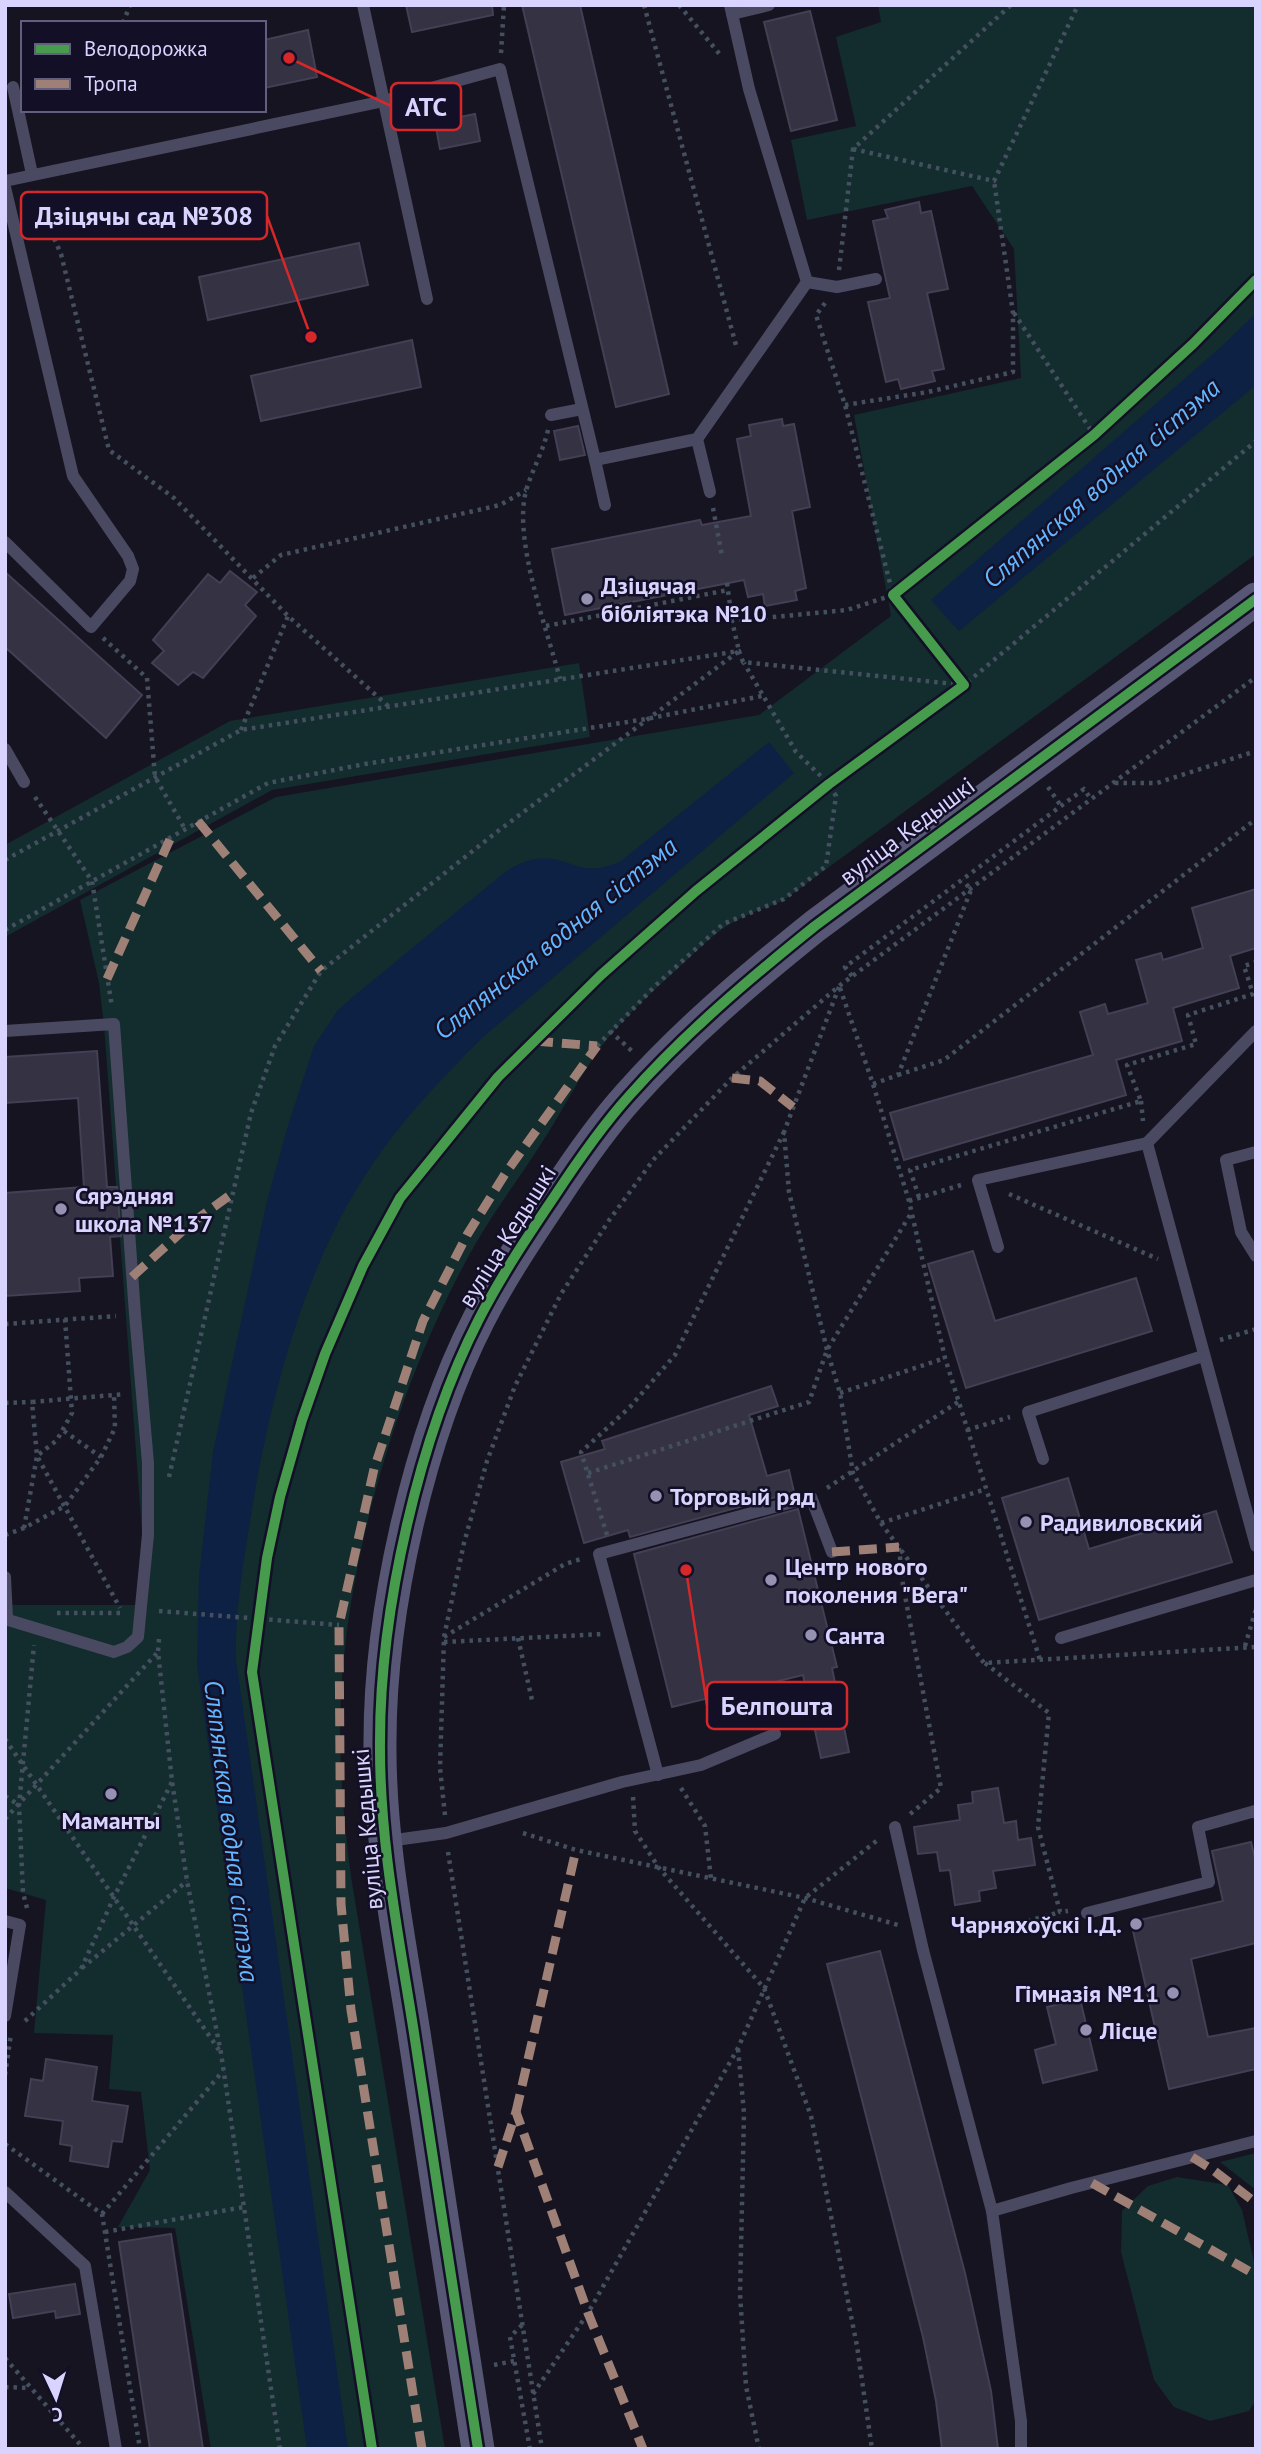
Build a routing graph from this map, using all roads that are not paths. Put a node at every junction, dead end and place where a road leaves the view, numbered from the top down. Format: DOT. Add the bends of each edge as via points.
graph roads {
  1 [pos="363,5"];
  2 [pos="769,5"];
  3 [pos="731,10"];
  4 [pos="13,87"];
  5 [pos="384,100"];
  6 [pos="32,174"];
  7 [pos="5,181"];
  8 [pos="5,187"];
  9 [pos="876,279"];
  10 [pos="807,282"];
  11 [pos="427,299"];
  12 [pos="582,409"];
  13 [pos="551,415"];
  14 [pos="697,439"];
  15 [pos="594,460"];
  16 [pos="710,492"];
  17 [pos="605,505"];
  18 [pos="5,542"];
  19 [pos="1256,599"];
  20 [pos="5,749"];
  21 [pos="24,782"];
  22 [pos="5,1031"];
  23 [pos="1256,1031"];
  24 [pos="1147,1143"];
  25 [pos="1256,1152"];
  26 [pos="998,1247"];
  27 [pos="1256,1256"];
  28 [pos="1202,1350"];
  29 [pos="1043,1459"];
  30 [pos="1256,1546"];
  31 [pos="832,1552"];
  32 [pos="5,1577"];
  33 [pos="1256,1580"];
  34 [pos="6,1617"];
  35 [pos="1061,1638"];
  36 [pos="775,1734"];
  37 [pos="658,1775"];
  38 [pos="1256,1813"];
  39 [pos="895,1827"];
  40 [pos="384,1842"];
  41 [pos="1087,1913"];
  42 [pos="5,1921"];
  43 [pos="5,2016"];
  44 [pos="1256,2141"];
  45 [pos="5,2192"];
  46 [pos="992,2211"];
  47 [pos="116,2449"];
  48 [pos="478,2449"];
  49 [pos="1021,2449"];
  1 -- 5 [label="lane"];
  2 -- 3 [label="lane"];
  3 -- 10 [label="lane" via="749,89"];
  4 -- 6 [label="lane"];
  5 -- 6 [label="lane"];
  5 -- 11 [label="lane"];
  5 -- 12 [label="lane" via="500,69"];
  6 -- 7 [label="lane"];
  8 -- 18 [label="lane" via="74,476 128,556 133,569 130,581 91,627"];
  9 -- 10 [label="lane" via="836,287"];
  10 -- 14 [label="lane"];
  12 -- 13 [label="lane"];
  12 -- 15 [label="lane"];
  14 -- 15 [label="lane"];
  14 -- 16 [label="lane"];
  15 -- 17 [label="lane"];
  19 -- 40 [label="street, вуліца Кедышкі" via="757,973 653,1070 571,1172 477,1322 421,1476 393,1594 384,1661 379,1740"];
  20 -- 21 [label="lane"];
  22 -- 34 [label="lane" via="114,1024 148,1463 149,1535 138,1637 127,1647 114,1651"];
  23 -- 24 [label="lane"];
  24 -- 26 [label="lane" via="978,1180"];
  24 -- 28 [label="lane"];
  25 -- 27 [label="lane" via="1226,1160 1241,1232"];
  28 -- 29 [label="lane" via="1028,1412"];
  28 -- 30 [label="lane"];
  31 -- 37 [label="lane" via="811,1497 599,1554"];
  32 -- 34 [label="lane"];
  33 -- 35 [label="lane"];
  36 -- 37 [label="lane" via="701,1765"];
  37 -- 40 [label="lane" via="446,1833"];
  38 -- 41 [label="lane" via="1198,1827 1209,1882"];
  39 -- 46 [label="lane"];
  40 -- 48 [label="street, вуліца Кедышкі"];
  42 -- 43 [label="lane" via="20,1925"];
  44 -- 46 [label="lane"];
  45 -- 47 [label="lane" via="85,2266"];
  46 -- 49 [label="lane"];
}
